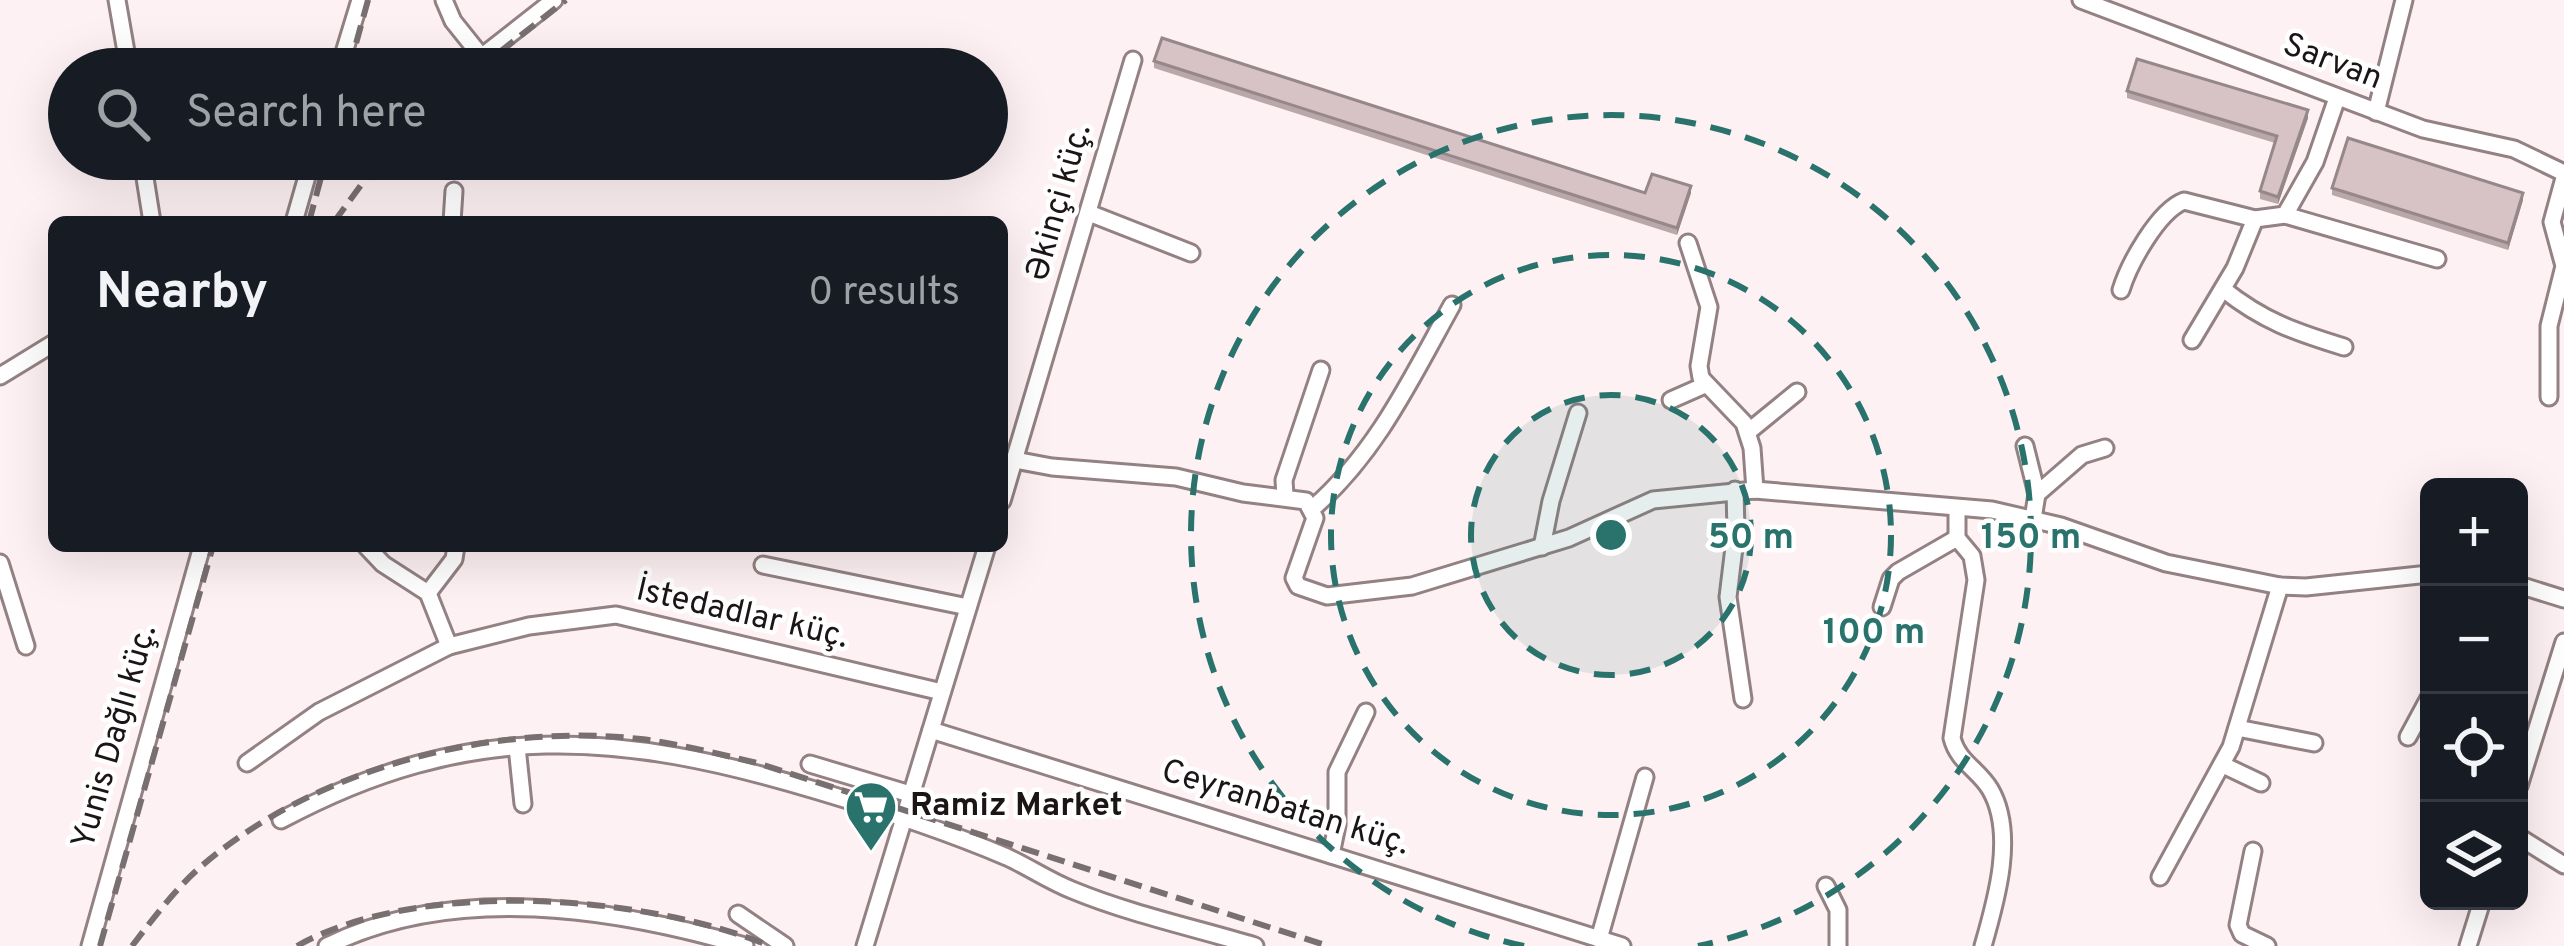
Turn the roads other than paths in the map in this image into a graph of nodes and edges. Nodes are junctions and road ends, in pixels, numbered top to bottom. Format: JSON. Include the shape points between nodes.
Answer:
{"nodes":[{"id":1,"x":117,"y":0,"type":"edge"},
{"id":2,"x":360,"y":0,"type":"edge"},
{"id":3,"x":444,"y":0,"type":"edge"},
{"id":4,"x":554,"y":0,"type":"edge"},
{"id":5,"x":2081,"y":0,"type":"edge"},
{"id":6,"x":2404,"y":0,"type":"edge"},
{"id":7,"x":126,"y":48,"type":"edge"},
{"id":8,"x":345,"y":48,"type":"edge"},
{"id":9,"x":475,"y":48,"type":"edge"},
{"id":10,"x":491,"y":48,"type":"edge"},
{"id":11,"x":1133,"y":60,"type":"dead end"},
{"id":12,"x":2337,"y":98,"type":"junction"},
{"id":13,"x":2376,"y":112,"type":"junction"},
{"id":14,"x":2564,"y":176,"type":"edge"},
{"id":15,"x":145,"y":180,"type":"edge"},
{"id":16,"x":306,"y":180,"type":"edge"},
{"id":17,"x":454,"y":191,"type":"dead end"},
{"id":18,"x":1089,"y":213,"type":"junction"},
{"id":19,"x":2285,"y":215,"type":"junction"},
{"id":20,"x":151,"y":216,"type":"edge"},
{"id":21,"x":296,"y":216,"type":"edge"},
{"id":22,"x":452,"y":216,"type":"edge"},
{"id":23,"x":2255,"y":219,"type":"junction"},
{"id":24,"x":1688,"y":243,"type":"dead end"},
{"id":25,"x":1191,"y":253,"type":"dead end"},
{"id":26,"x":2437,"y":259,"type":"dead end"},
{"id":27,"x":2223,"y":289,"type":"junction"},
{"id":28,"x":2120,"y":290,"type":"dead end"},
{"id":29,"x":1452,"y":305,"type":"dead end"},
{"id":30,"x":2192,"y":340,"type":"dead end"},
{"id":31,"x":48,"y":347,"type":"edge"},
{"id":32,"x":2344,"y":347,"type":"dead end"},
{"id":33,"x":1322,"y":370,"type":"dead end"},
{"id":34,"x":0,"y":376,"type":"edge"},
{"id":35,"x":1705,"y":386,"type":"junction"},
{"id":36,"x":1797,"y":392,"type":"dead end"},
{"id":37,"x":2548,"y":397,"type":"dead end"},
{"id":38,"x":1672,"y":400,"type":"dead end"},
{"id":39,"x":1578,"y":413,"type":"dead end"},
{"id":40,"x":1748,"y":432,"type":"junction"},
{"id":41,"x":2025,"y":446,"type":"dead end"},
{"id":42,"x":2105,"y":448,"type":"dead end"},
{"id":43,"x":1015,"y":460,"type":"junction"},
{"id":44,"x":1008,"y":482,"type":"edge"},
{"id":45,"x":1735,"y":490,"type":"junction"},
{"id":46,"x":1755,"y":490,"type":"junction"},
{"id":47,"x":2037,"y":494,"type":"junction"},
{"id":48,"x":1285,"y":496,"type":"junction"},
{"id":49,"x":1313,"y":508,"type":"junction"},
{"id":50,"x":1957,"y":508,"type":"junction"},
{"id":51,"x":2033,"y":519,"type":"junction"},
{"id":52,"x":1957,"y":538,"type":"junction"},
{"id":53,"x":1542,"y":547,"type":"junction"},
{"id":54,"x":200,"y":552,"type":"edge"},
{"id":55,"x":370,"y":552,"type":"edge"},
{"id":56,"x":455,"y":552,"type":"edge"},
{"id":57,"x":985,"y":552,"type":"edge"},
{"id":58,"x":763,"y":565,"type":"dead end"},
{"id":59,"x":1,"y":574,"type":"edge"},
{"id":60,"x":2420,"y":575,"type":"edge"},
{"id":61,"x":2280,"y":586,"type":"junction"},
{"id":62,"x":2522,"y":586,"type":"edge"},
{"id":63,"x":428,"y":593,"type":"junction"},
{"id":64,"x":2564,"y":599,"type":"edge"},
{"id":65,"x":968,"y":607,"type":"junction"},
{"id":66,"x":1882,"y":607,"type":"dead end"},
{"id":67,"x":2564,"y":643,"type":"edge"},
{"id":68,"x":26,"y":646,"type":"dead end"},
{"id":69,"x":449,"y":646,"type":"junction"},
{"id":70,"x":942,"y":692,"type":"junction"},
{"id":71,"x":1743,"y":699,"type":"dead end"},
{"id":72,"x":1366,"y":712,"type":"dead end"},
{"id":73,"x":2420,"y":715,"type":"edge"},
{"id":74,"x":2237,"y":728,"type":"junction"},
{"id":75,"x":931,"y":730,"type":"junction"},
{"id":76,"x":2408,"y":737,"type":"dead end"},
{"id":77,"x":2314,"y":742,"type":"dead end"},
{"id":78,"x":517,"y":747,"type":"junction"},
{"id":79,"x":2528,"y":757,"type":"edge"},
{"id":80,"x":248,"y":763,"type":"dead end"},
{"id":81,"x":810,"y":764,"type":"dead end"},
{"id":82,"x":2223,"y":765,"type":"junction"},
{"id":83,"x":1645,"y":777,"type":"dead end"},
{"id":84,"x":2261,"y":783,"type":"dead end"},
{"id":85,"x":910,"y":794,"type":"junction"},
{"id":86,"x":523,"y":804,"type":"dead end"},
{"id":87,"x":903,"y":818,"type":"junction"},
{"id":88,"x":281,"y":820,"type":"dead end"},
{"id":89,"x":2528,"y":843,"type":"edge"},
{"id":90,"x":2253,"y":851,"type":"dead end"},
{"id":91,"x":1331,"y":855,"type":"junction"},
{"id":92,"x":2564,"y":865,"type":"edge"},
{"id":93,"x":2160,"y":877,"type":"dead end"},
{"id":94,"x":1826,"y":886,"type":"dead end"},
{"id":95,"x":2479,"y":910,"type":"edge"},
{"id":96,"x":738,"y":914,"type":"dead end"},
{"id":97,"x":363,"y":938,"type":"edge"},
{"id":98,"x":1598,"y":939,"type":"junction"},
{"id":99,"x":90,"y":946,"type":"edge"},
{"id":100,"x":327,"y":946,"type":"edge"},
{"id":101,"x":745,"y":946,"type":"edge"},
{"id":102,"x":785,"y":946,"type":"edge"},
{"id":103,"x":865,"y":946,"type":"edge"},
{"id":104,"x":1255,"y":946,"type":"edge"},
{"id":105,"x":1622,"y":946,"type":"edge"},
{"id":106,"x":1838,"y":946,"type":"edge"},
{"id":107,"x":1983,"y":946,"type":"edge"},
{"id":108,"x":2267,"y":946,"type":"edge"},
{"id":109,"x":2468,"y":946,"type":"edge"}],
"edges":[{"from":1,"to":7,"type":"street"},
{"from":2,"to":8,"type":"street"},
{"from":3,"to":9,"type":"street"},
{"from":4,"to":10,"type":"street"},
{"from":5,"to":12,"type":"street","name":"Sarvan"},
{"from":6,"to":13,"type":"street"},
{"from":11,"to":18,"type":"street","name":"Əkinçi küç."},
{"from":12,"to":13,"type":"street","name":"Sarvan"},
{"from":12,"to":19,"type":"street"},
{"from":13,"to":14,"type":"street","name":"Sarvan","via":[[2513,149]]},
{"from":14,"to":37,"type":"street","via":[[2552,222],[2564,266],[2548,326]]},
{"from":15,"to":20,"type":"street"},
{"from":16,"to":21,"type":"street"},
{"from":17,"to":22,"type":"street"},
{"from":18,"to":25,"type":"street"},
{"from":18,"to":43,"type":"street","name":"Əkinçi küç."},
{"from":19,"to":23,"type":"street"},
{"from":19,"to":26,"type":"street"},
{"from":23,"to":27,"type":"street"},
{"from":23,"to":28,"type":"street","via":[[2175,204]]},
{"from":24,"to":35,"type":"street","via":[[1709,307],[1699,366]]},
{"from":27,"to":30,"type":"street"},
{"from":27,"to":32,"type":"street","via":[[2278,326]]},
{"from":29,"to":49,"type":"street","via":[[1368,453]]},
{"from":31,"to":34,"type":"street"},
{"from":33,"to":48,"type":"street"},
{"from":35,"to":38,"type":"street"},
{"from":35,"to":40,"type":"street"},
{"from":36,"to":40,"type":"street"},
{"from":39,"to":53,"type":"street"},
{"from":40,"to":46,"type":"street"},
{"from":41,"to":47,"type":"street"},
{"from":42,"to":47,"type":"street","via":[[2082,455]]},
{"from":43,"to":44,"type":"street","name":"Əkinçi küç."},
{"from":43,"to":48,"type":"street"},
{"from":45,"to":46,"type":"street"},
{"from":45,"to":53,"type":"street","via":[[1653,500]]},
{"from":45,"to":71,"type":"street","via":[[1728,597]]},
{"from":46,"to":50,"type":"street"},
{"from":47,"to":51,"type":"street"},
{"from":48,"to":49,"type":"street"},
{"from":49,"to":53,"type":"street","via":[[1294,578],[1327,596],[1412,586]]},
{"from":50,"to":51,"type":"street"},
{"from":50,"to":52,"type":"street"},
{"from":51,"to":61,"type":"street","via":[[2166,562]]},
{"from":52,"to":66,"type":"street","via":[[1898,572]]},
{"from":52,"to":107,"type":"street","via":[[1976,569],[1952,738],[1996,800],[2001,837]]},
{"from":54,"to":99,"type":"street","name":"Yunis Dağlı küç."},
{"from":55,"to":63,"type":"street"},
{"from":56,"to":63,"type":"street"},
{"from":57,"to":65,"type":"street"},
{"from":58,"to":65,"type":"street"},
{"from":59,"to":68,"type":"street"},
{"from":60,"to":61,"type":"street"},
{"from":61,"to":74,"type":"street"},
{"from":62,"to":64,"type":"street"},
{"from":63,"to":69,"type":"street"},
{"from":65,"to":70,"type":"street"},
{"from":67,"to":79,"type":"street"},
{"from":69,"to":70,"type":"street","name":"İstedadlar küç.","via":[[616,615]]},
{"from":69,"to":80,"type":"street","name":"İstedadlar küç.","via":[[336,703]]},
{"from":70,"to":75,"type":"street"},
{"from":72,"to":91,"type":"street","via":[[1336,772]]},
{"from":73,"to":76,"type":"street"},
{"from":74,"to":77,"type":"street"},
{"from":74,"to":82,"type":"street"},
{"from":75,"to":85,"type":"street"},
{"from":75,"to":91,"type":"street","name":"Ceyranbatan küç."},
{"from":78,"to":86,"type":"street"},
{"from":78,"to":87,"type":"street","via":[[585,743],[674,752]]},
{"from":78,"to":88,"type":"street","via":[[396,769]]},
{"from":81,"to":85,"type":"street"},
{"from":82,"to":84,"type":"street"},
{"from":82,"to":93,"type":"street"},
{"from":83,"to":98,"type":"street"},
{"from":85,"to":87,"type":"street"},
{"from":87,"to":103,"type":"street"},
{"from":87,"to":104,"type":"street","via":[[1074,891]]},
{"from":89,"to":92,"type":"street"},
{"from":90,"to":108,"type":"street","via":[[2238,925]]},
{"from":91,"to":98,"type":"street","name":"Ceyranbatan küç."},
{"from":94,"to":106,"type":"street","via":[[1838,910]]},
{"from":95,"to":109,"type":"street"},
{"from":96,"to":102,"type":"street"},
{"from":97,"to":100,"type":"street"},
{"from":97,"to":101,"type":"street","via":[[398,919],[530,909],[674,926]]},
{"from":98,"to":105,"type":"street","name":"Ceyranbatan küç."}]}
